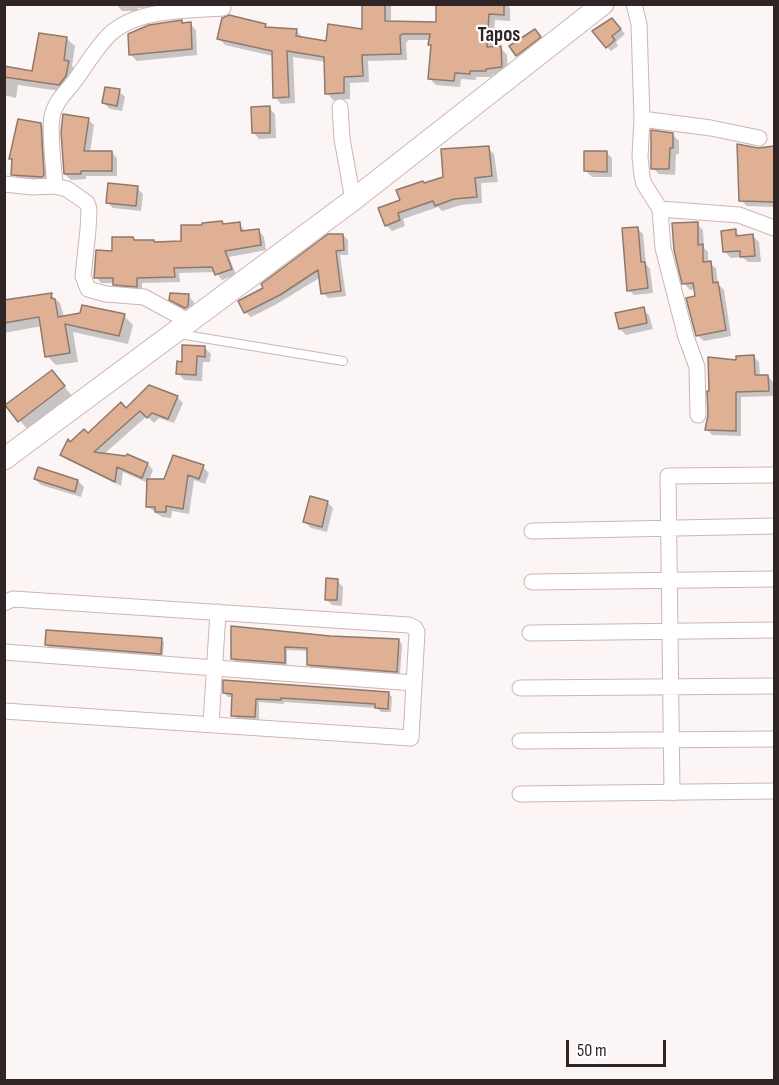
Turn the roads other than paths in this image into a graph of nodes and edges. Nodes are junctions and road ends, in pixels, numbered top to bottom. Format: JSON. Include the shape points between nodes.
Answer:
{"nodes":[{"id":1,"x":603,"y":4,"type":"edge"},
{"id":2,"x":634,"y":4,"type":"edge"},
{"id":3,"x":223,"y":8,"type":"dead end"},
{"id":4,"x":340,"y":106,"type":"dead end"},
{"id":5,"x":642,"y":120,"type":"junction"},
{"id":6,"x":759,"y":138,"type":"dead end"},
{"id":7,"x":4,"y":184,"type":"edge"},
{"id":8,"x":55,"y":186,"type":"junction"},
{"id":9,"x":353,"y":200,"type":"junction"},
{"id":10,"x":660,"y":209,"type":"junction"},
{"id":11,"x":774,"y":228,"type":"edge"},
{"id":12,"x":183,"y":328,"type":"junction"},
{"id":13,"x":343,"y":361,"type":"dead end"},
{"id":14,"x":698,"y":415,"type":"dead end"},
{"id":15,"x":4,"y":459,"type":"edge"},
{"id":16,"x":774,"y":475,"type":"edge"},
{"id":17,"x":774,"y":526,"type":"edge"},
{"id":18,"x":668,"y":528,"type":"junction"},
{"id":19,"x":532,"y":531,"type":"dead end"},
{"id":20,"x":774,"y":579,"type":"edge"},
{"id":21,"x":669,"y":580,"type":"junction"},
{"id":22,"x":532,"y":582,"type":"dead end"},
{"id":23,"x":4,"y":603,"type":"edge"},
{"id":24,"x":218,"y":612,"type":"junction"},
{"id":25,"x":669,"y":630,"type":"junction"},
{"id":26,"x":774,"y":630,"type":"edge"},
{"id":27,"x":530,"y":633,"type":"dead end"},
{"id":28,"x":4,"y":652,"type":"edge"},
{"id":29,"x":215,"y":667,"type":"junction"},
{"id":30,"x":414,"y":683,"type":"junction"},
{"id":31,"x":774,"y":686,"type":"edge"},
{"id":32,"x":670,"y":687,"type":"junction"},
{"id":33,"x":520,"y":688,"type":"dead end"},
{"id":34,"x":4,"y":711,"type":"edge"},
{"id":35,"x":211,"y":724,"type":"junction"},
{"id":36,"x":774,"y":739,"type":"edge"},
{"id":37,"x":671,"y":740,"type":"junction"},
{"id":38,"x":520,"y":741,"type":"dead end"},
{"id":39,"x":774,"y":792,"type":"edge"},
{"id":40,"x":672,"y":793,"type":"junction"},
{"id":41,"x":520,"y":794,"type":"dead end"}],
"edges":[{"from":1,"to":9,"type":"street"},
{"from":2,"to":5,"type":"street","via":[[639,24]]},
{"from":3,"to":8,"type":"street","via":[[142,16],[111,33],[59,98],[51,118]]},
{"from":4,"to":9,"type":"street"},
{"from":5,"to":6,"type":"street"},
{"from":5,"to":10,"type":"street","via":[[642,176]]},
{"from":7,"to":8,"type":"street"},
{"from":8,"to":12,"type":"street","via":[[67,189],[89,206],[83,276],[88,289],[144,297]]},
{"from":9,"to":12,"type":"street"},
{"from":10,"to":11,"type":"street","via":[[739,215]]},
{"from":10,"to":14,"type":"street","via":[[663,248],[697,367]]},
{"from":12,"to":13,"type":"lane"},
{"from":12,"to":15,"type":"street"},
{"from":16,"to":18,"type":"street","via":[[668,476]]},
{"from":17,"to":18,"type":"street"},
{"from":18,"to":19,"type":"street"},
{"from":18,"to":21,"type":"street"},
{"from":20,"to":21,"type":"street"},
{"from":21,"to":22,"type":"street"},
{"from":21,"to":25,"type":"street"},
{"from":23,"to":24,"type":"street","via":[[13,599]]},
{"from":24,"to":29,"type":"street"},
{"from":24,"to":30,"type":"street","via":[[415,628]]},
{"from":25,"to":26,"type":"street"},
{"from":25,"to":27,"type":"street"},
{"from":25,"to":32,"type":"street"},
{"from":28,"to":29,"type":"street"},
{"from":29,"to":30,"type":"street"},
{"from":29,"to":35,"type":"street"},
{"from":30,"to":35,"type":"street","via":[[411,738]]},
{"from":31,"to":32,"type":"street"},
{"from":32,"to":33,"type":"street"},
{"from":32,"to":37,"type":"street"},
{"from":34,"to":35,"type":"street"},
{"from":36,"to":37,"type":"street"},
{"from":37,"to":38,"type":"street"},
{"from":37,"to":40,"type":"street"},
{"from":39,"to":40,"type":"street"},
{"from":40,"to":41,"type":"street"}]}
